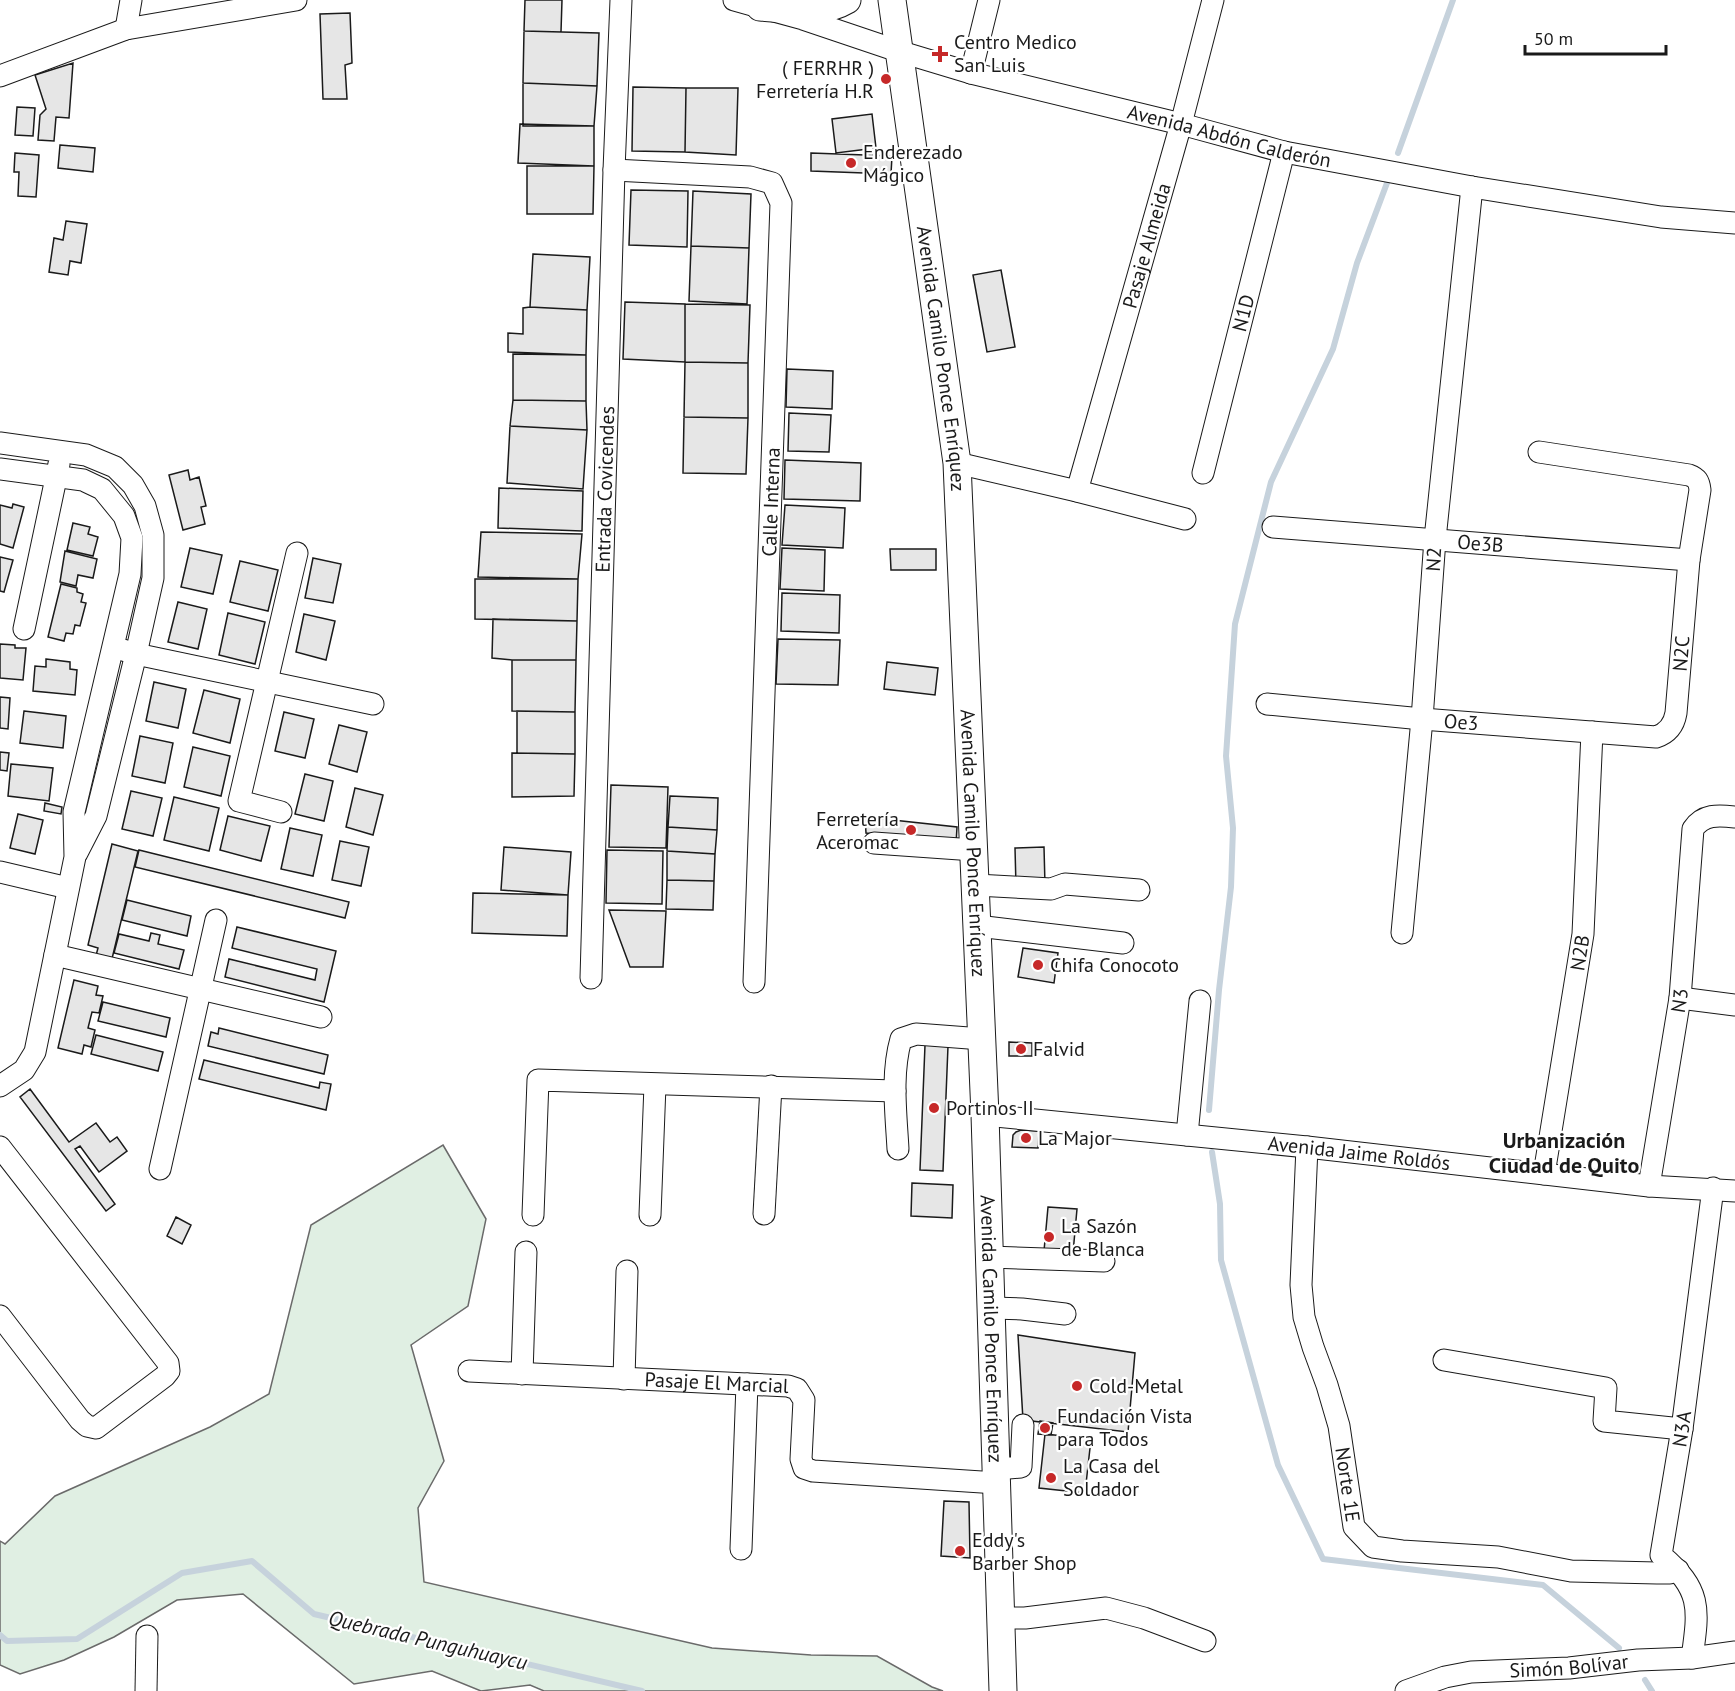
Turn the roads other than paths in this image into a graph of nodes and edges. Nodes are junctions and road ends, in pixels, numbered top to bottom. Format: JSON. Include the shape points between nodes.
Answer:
{"nodes":[{"id":1,"x":131,"y":0,"type":"edge"},
{"id":2,"x":296,"y":0,"type":"edge"},
{"id":3,"x":621,"y":0,"type":"edge"},
{"id":4,"x":734,"y":0,"type":"edge"},
{"id":5,"x":847,"y":0,"type":"edge"},
{"id":6,"x":891,"y":0,"type":"edge"},
{"id":7,"x":989,"y":0,"type":"edge"},
{"id":8,"x":1213,"y":0,"type":"edge"},
{"id":9,"x":761,"y":3,"type":"edge"},
{"id":10,"x":126,"y":29,"type":"junction"},
{"id":11,"x":898,"y":51,"type":"junction"},
{"id":12,"x":971,"y":74,"type":"junction"},
{"id":13,"x":0,"y":76,"type":"edge"},
{"id":14,"x":1181,"y":124,"type":"junction"},
{"id":15,"x":1284,"y":152,"type":"junction"},
{"id":16,"x":614,"y":170,"type":"junction"},
{"id":17,"x":1472,"y":187,"type":"junction"},
{"id":18,"x":1735,"y":223,"type":"edge"},
{"id":19,"x":0,"y":443,"type":"edge"},
{"id":20,"x":60,"y":452,"type":"junction"},
{"id":21,"x":1539,"y":452,"type":"dead end"},
{"id":22,"x":957,"y":463,"type":"junction"},
{"id":23,"x":0,"y":469,"type":"edge"},
{"id":24,"x":1203,"y":473,"type":"dead end"},
{"id":25,"x":57,"y":477,"type":"junction"},
{"id":26,"x":1077,"y":490,"type":"junction"},
{"id":27,"x":1185,"y":519,"type":"dead end"},
{"id":28,"x":1273,"y":528,"type":"dead end"},
{"id":29,"x":1435,"y":539,"type":"junction"},
{"id":30,"x":297,"y":553,"type":"dead end"},
{"id":31,"x":1689,"y":560,"type":"junction"},
{"id":32,"x":24,"y":629,"type":"dead end"},
{"id":33,"x":114,"y":647,"type":"junction"},
{"id":34,"x":136,"y":654,"type":"junction"},
{"id":35,"x":267,"y":681,"type":"junction"},
{"id":36,"x":373,"y":704,"type":"dead end"},
{"id":37,"x":1267,"y":704,"type":"dead end"},
{"id":38,"x":100,"y":707,"type":"junction"},
{"id":39,"x":121,"y":714,"type":"junction"},
{"id":40,"x":1422,"y":719,"type":"junction"},
{"id":41,"x":1592,"y":732,"type":"junction"},
{"id":42,"x":1656,"y":737,"type":"joint"},
{"id":43,"x":281,"y":812,"type":"dead end"},
{"id":44,"x":1735,"y":817,"type":"edge"},
{"id":45,"x":874,"y":843,"type":"dead end"},
{"id":46,"x":974,"y":850,"type":"junction"},
{"id":47,"x":75,"y":857,"type":"junction"},
{"id":48,"x":0,"y":872,"type":"edge"},
{"id":49,"x":976,"y":885,"type":"junction"},
{"id":50,"x":69,"y":888,"type":"junction"},
{"id":51,"x":1139,"y":890,"type":"dead end"},
{"id":52,"x":216,"y":920,"type":"dead end"},
{"id":53,"x":977,"y":926,"type":"junction"},
{"id":54,"x":1402,"y":933,"type":"dead end"},
{"id":55,"x":1123,"y":943,"type":"dead end"},
{"id":56,"x":55,"y":955,"type":"junction"},
{"id":57,"x":591,"y":978,"type":"dead end"},
{"id":58,"x":754,"y":982,"type":"dead end"},
{"id":59,"x":200,"y":989,"type":"junction"},
{"id":60,"x":1680,"y":998,"type":"junction"},
{"id":61,"x":1200,"y":1001,"type":"dead end"},
{"id":62,"x":1735,"y":1005,"type":"edge"},
{"id":63,"x":321,"y":1017,"type":"dead end"},
{"id":64,"x":982,"y":1039,"type":"junction"},
{"id":65,"x":655,"y":1084,"type":"junction"},
{"id":66,"x":0,"y":1086,"type":"edge"},
{"id":67,"x":771,"y":1086,"type":"junction"},
{"id":68,"x":895,"y":1091,"type":"junction"},
{"id":69,"x":985,"y":1115,"type":"junction"},
{"id":70,"x":1187,"y":1135,"type":"junction"},
{"id":71,"x":0,"y":1147,"type":"edge"},
{"id":72,"x":1307,"y":1147,"type":"junction"},
{"id":73,"x":898,"y":1149,"type":"dead end"},
{"id":74,"x":160,"y":1169,"type":"dead end"},
{"id":75,"x":1544,"y":1174,"type":"junction"},
{"id":76,"x":1649,"y":1186,"type":"junction"},
{"id":77,"x":1713,"y":1188,"type":"junction"},
{"id":78,"x":1735,"y":1191,"type":"edge"},
{"id":79,"x":533,"y":1215,"type":"dead end"},
{"id":80,"x":650,"y":1215,"type":"dead end"},
{"id":81,"x":764,"y":1215,"type":"dead end"},
{"id":82,"x":526,"y":1252,"type":"dead end"},
{"id":83,"x":990,"y":1257,"type":"junction"},
{"id":84,"x":1104,"y":1261,"type":"dead end"},
{"id":85,"x":627,"y":1271,"type":"dead end"},
{"id":86,"x":992,"y":1308,"type":"junction"},
{"id":87,"x":1065,"y":1314,"type":"dead end"},
{"id":88,"x":0,"y":1316,"type":"edge"},
{"id":89,"x":1444,"y":1360,"type":"dead end"},
{"id":90,"x":469,"y":1371,"type":"dead end"},
{"id":91,"x":522,"y":1374,"type":"junction"},
{"id":92,"x":624,"y":1379,"type":"junction"},
{"id":93,"x":747,"y":1384,"type":"junction"},
{"id":94,"x":1023,"y":1425,"type":"dead end"},
{"id":95,"x":1682,"y":1429,"type":"junction"},
{"id":96,"x":997,"y":1476,"type":"junction"},
{"id":97,"x":741,"y":1549,"type":"dead end"},
{"id":98,"x":1678,"y":1569,"type":"junction"},
{"id":99,"x":1001,"y":1618,"type":"junction"},
{"id":100,"x":147,"y":1636,"type":"dead end"},
{"id":101,"x":1205,"y":1641,"type":"dead end"},
{"id":102,"x":1735,"y":1652,"type":"edge"},
{"id":103,"x":1692,"y":1658,"type":"junction"},
{"id":104,"x":146,"y":1691,"type":"edge"},
{"id":105,"x":1003,"y":1691,"type":"edge"},
{"id":106,"x":1406,"y":1691,"type":"edge"}],
"edges":[{"from":1,"to":10,"type":"street"},
{"from":2,"to":10,"type":"street"},
{"from":3,"to":16,"type":"street","name":"Entrada Covicendes"},
{"from":4,"to":9,"type":"street","name":"Avenida Abdón Calderón"},
{"from":5,"to":9,"type":"main road","via":[[816,11]]},
{"from":6,"to":11,"type":"main road","name":"Avenida Camilo Ponce Enríquez"},
{"from":7,"to":12,"type":"street"},
{"from":8,"to":14,"type":"street","name":"Pasaje Almeida"},
{"from":9,"to":11,"type":"street","name":"Avenida Abdón Calderón"},
{"from":10,"to":13,"type":"street"},
{"from":11,"to":12,"type":"street","name":"Avenida Abdón Calderón"},
{"from":11,"to":22,"type":"main road","name":"Avenida Camilo Ponce Enríquez"},
{"from":12,"to":14,"type":"street","name":"Avenida Abdón Calderón"},
{"from":14,"to":15,"type":"street","name":"Avenida Abdón Calderón"},
{"from":14,"to":26,"type":"street","name":"Pasaje Almeida"},
{"from":15,"to":17,"type":"street","name":"Avenida Abdón Calderón"},
{"from":15,"to":24,"type":"street","name":"N1D"},
{"from":16,"to":57,"type":"street","name":"Entrada Covicendes"},
{"from":16,"to":58,"type":"street","name":"Calle Interna","via":[[750,177],[772,183],[781,203]]},
{"from":17,"to":18,"type":"street","name":"Avenida Abdón Calderón","via":[[1661,217]]},
{"from":17,"to":29,"type":"street","name":"N2"},
{"from":19,"to":20,"type":"street"},
{"from":20,"to":25,"type":"street"},
{"from":20,"to":34,"type":"street","via":[[116,467],[145,506],[153,535],[153,578]]},
{"from":21,"to":31,"type":"street","name":"N2C","via":[[1696,477],[1700,490]]},
{"from":22,"to":26,"type":"street"},
{"from":22,"to":46,"type":"main road","name":"Avenida Camilo Ponce Enríquez"},
{"from":23,"to":25,"type":"street"},
{"from":25,"to":32,"type":"street"},
{"from":25,"to":33,"type":"street","via":[[83,480],[102,489],[124,516],[132,538],[130,574]]},
{"from":26,"to":27,"type":"street"},
{"from":28,"to":29,"type":"street","name":"Oe3B"},
{"from":29,"to":31,"type":"street","name":"Oe3B"},
{"from":29,"to":40,"type":"street","name":"N2"},
{"from":30,"to":35,"type":"street"},
{"from":31,"to":42,"type":"street","name":"N2C","via":[[1676,712],[1671,727]]},
{"from":33,"to":34,"type":"street"},
{"from":33,"to":38,"type":"street"},
{"from":34,"to":35,"type":"street"},
{"from":34,"to":39,"type":"street"},
{"from":35,"to":36,"type":"street"},
{"from":35,"to":43,"type":"street","via":[[239,801]]},
{"from":37,"to":40,"type":"street","name":"Oe3"},
{"from":38,"to":39,"type":"street"},
{"from":38,"to":47,"type":"street","via":[[74,812]]},
{"from":39,"to":47,"type":"street","via":[[96,816]]},
{"from":40,"to":41,"type":"street","name":"Oe3"},
{"from":40,"to":54,"type":"street","name":"N2"},
{"from":41,"to":42,"type":"street","name":"Oe3"},
{"from":41,"to":75,"type":"street","name":"N2B","via":[[1583,934]]},
{"from":44,"to":60,"type":"street","name":"N3","via":[[1704,818],[1693,829]]},
{"from":45,"to":46,"type":"street"},
{"from":46,"to":49,"type":"main road","name":"Avenida Camilo Ponce Enríquez"},
{"from":47,"to":50,"type":"street"},
{"from":48,"to":50,"type":"street"},
{"from":49,"to":51,"type":"street","via":[[1051,889],[1065,884]]},
{"from":49,"to":53,"type":"main road","name":"Avenida Camilo Ponce Enríquez"},
{"from":50,"to":56,"type":"street"},
{"from":52,"to":59,"type":"street"},
{"from":53,"to":55,"type":"street"},
{"from":53,"to":64,"type":"main road","name":"Avenida Camilo Ponce Enríquez"},
{"from":56,"to":59,"type":"street"},
{"from":56,"to":66,"type":"street","via":[[35,1052],[24,1070]]},
{"from":59,"to":63,"type":"street"},
{"from":59,"to":74,"type":"street"},
{"from":60,"to":62,"type":"street"},
{"from":60,"to":76,"type":"street","name":"N3"},
{"from":61,"to":70,"type":"street"},
{"from":64,"to":68,"type":"street","via":[[916,1034],[901,1040]]},
{"from":64,"to":69,"type":"main road","name":"Avenida Camilo Ponce Enríquez"},
{"from":65,"to":67,"type":"street"},
{"from":65,"to":79,"type":"street","via":[[538,1080]]},
{"from":65,"to":80,"type":"street"},
{"from":67,"to":68,"type":"street"},
{"from":67,"to":81,"type":"street"},
{"from":68,"to":73,"type":"street"},
{"from":69,"to":70,"type":"street","name":"Avenida Jaime Roldós"},
{"from":69,"to":83,"type":"main road","name":"Avenida Camilo Ponce Enríquez"},
{"from":70,"to":72,"type":"street","name":"Avenida Jaime Roldós"},
{"from":71,"to":88,"type":"street","via":[[168,1363],[169,1371],[96,1428],[87,1426]]},
{"from":72,"to":75,"type":"street","name":"Avenida Jaime Roldós"},
{"from":72,"to":98,"type":"street","name":"Norte 1E","via":[[1301,1274],[1304,1317],[1338,1426],[1354,1527],[1373,1547],[1401,1551],[1498,1557],[1571,1571],[1670,1573]]},
{"from":75,"to":76,"type":"street","name":"Avenida Jaime Roldós"},
{"from":76,"to":77,"type":"street","name":"Avenida Jaime Roldós"},
{"from":77,"to":78,"type":"street","name":"Avenida Jaime Roldós"},
{"from":77,"to":95,"type":"street","name":"N3A"},
{"from":82,"to":91,"type":"street"},
{"from":83,"to":84,"type":"street"},
{"from":83,"to":86,"type":"main road","name":"Avenida Camilo Ponce Enríquez"},
{"from":85,"to":92,"type":"street"},
{"from":86,"to":87,"type":"street"},
{"from":86,"to":96,"type":"main road","name":"Avenida Camilo Ponce Enríquez"},
{"from":89,"to":95,"type":"street","via":[[1606,1388],[1604,1421]]},
{"from":90,"to":91,"type":"street","name":"Pasaje El Marcial"},
{"from":91,"to":92,"type":"street","name":"Pasaje El Marcial"},
{"from":92,"to":93,"type":"street","name":"Pasaje El Marcial"},
{"from":93,"to":96,"type":"street","name":"Pasaje El Marcial","via":[[797,1389],[804,1400],[804,1468]]},
{"from":93,"to":97,"type":"street"},
{"from":94,"to":96,"type":"street","via":[[1021,1467]]},
{"from":95,"to":98,"type":"street","name":"N3A","via":[[1661,1555]]},
{"from":96,"to":99,"type":"main road","name":"Avenida Camilo Ponce Enríquez"},
{"from":98,"to":103,"type":"street","name":"N3A","via":[[1689,1584],[1698,1620]]},
{"from":99,"to":101,"type":"street","via":[[1106,1608]]},
{"from":99,"to":105,"type":"main road","name":"Avenida Camilo Ponce Enríquez"},
{"from":100,"to":104,"type":"street"},
{"from":102,"to":103,"type":"street","name":"Simón Bolívar"},
{"from":103,"to":106,"type":"street","name":"Simón Bolívar","via":[[1472,1672]]}]}
